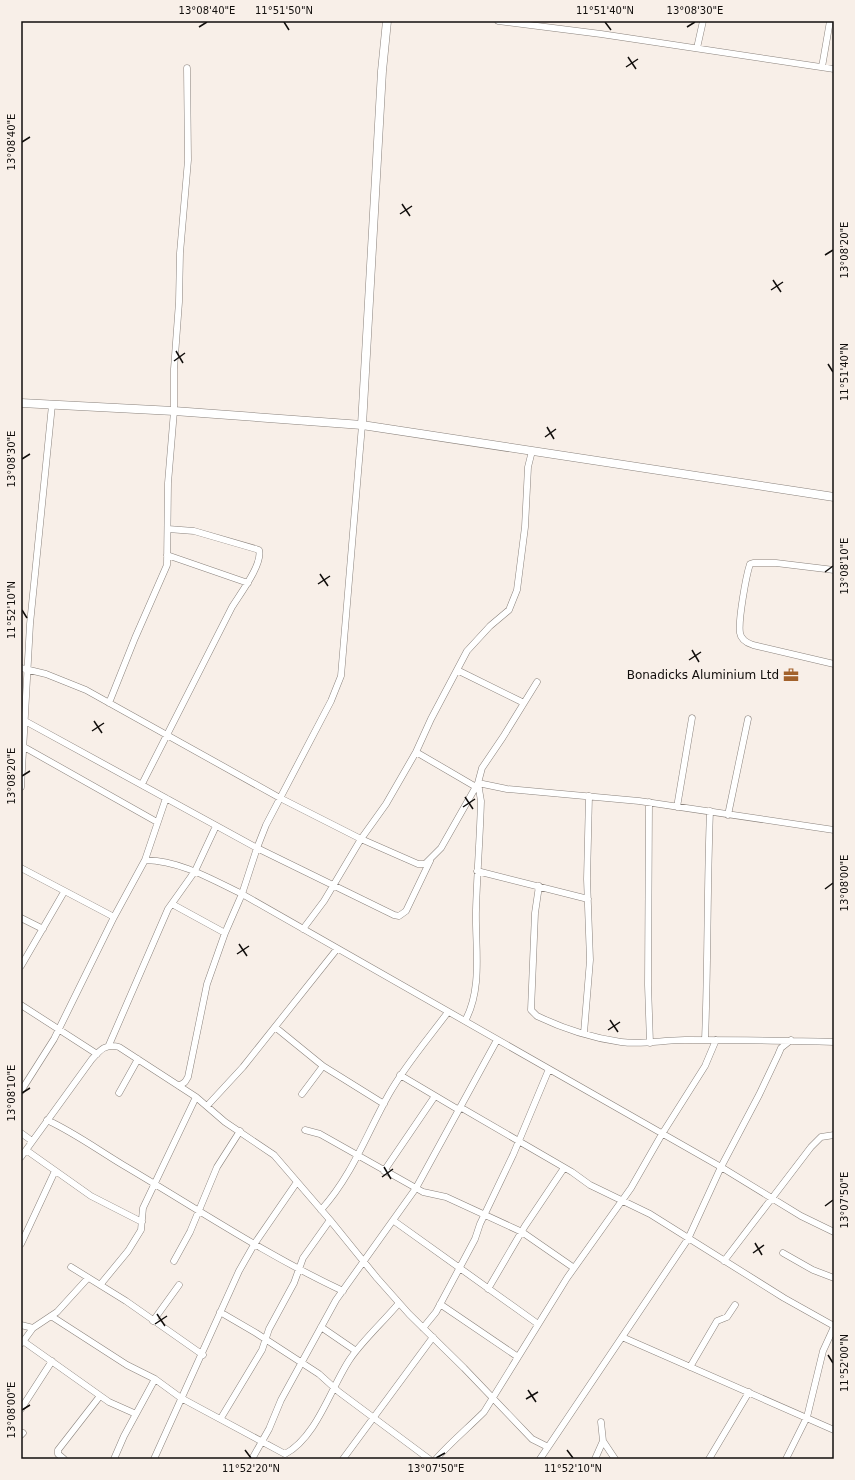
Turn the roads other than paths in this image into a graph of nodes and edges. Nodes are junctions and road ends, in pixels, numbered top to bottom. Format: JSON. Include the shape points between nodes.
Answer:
{"nodes":[{"id":1,"x":387,"y":21,"type":"edge"},
{"id":2,"x":498,"y":21,"type":"edge"},
{"id":3,"x":703,"y":21,"type":"edge"},
{"id":4,"x":830,"y":21,"type":"edge"},
{"id":5,"x":521,"y":22,"type":"edge"},
{"id":6,"x":697,"y":48,"type":"junction"},
{"id":7,"x":822,"y":67,"type":"junction"},
{"id":8,"x":187,"y":68,"type":"dead end"},
{"id":9,"x":834,"y":69,"type":"edge"},
{"id":10,"x":21,"y":403,"type":"edge"},
{"id":11,"x":52,"y":405,"type":"junction"},
{"id":12,"x":174,"y":411,"type":"junction"},
{"id":13,"x":362,"y":425,"type":"junction"},
{"id":14,"x":532,"y":450,"type":"junction"},
{"id":15,"x":834,"y":497,"type":"edge"},
{"id":16,"x":168,"y":529,"type":"junction"},
{"id":17,"x":167,"y":555,"type":"junction"},
{"id":18,"x":834,"y":570,"type":"edge"},
{"id":19,"x":248,"y":583,"type":"junction"},
{"id":20,"x":834,"y":664,"type":"edge"},
{"id":21,"x":21,"y":668,"type":"edge"},
{"id":22,"x":28,"y":669,"type":"junction"},
{"id":23,"x":457,"y":670,"type":"junction"},
{"id":24,"x":537,"y":682,"type":"dead end"},
{"id":25,"x":110,"y":703,"type":"junction"},
{"id":26,"x":524,"y":703,"type":"junction"},
{"id":27,"x":692,"y":718,"type":"dead end"},
{"id":28,"x":748,"y":719,"type":"dead end"},
{"id":29,"x":25,"y":721,"type":"junction"},
{"id":30,"x":23,"y":734,"type":"edge"},
{"id":31,"x":167,"y":735,"type":"junction"},
{"id":32,"x":24,"y":747,"type":"junction"},
{"id":33,"x":416,"y":752,"type":"junction"},
{"id":34,"x":142,"y":784,"type":"junction"},
{"id":35,"x":477,"y":785,"type":"junction"},
{"id":36,"x":21,"y":787,"type":"edge"},
{"id":37,"x":589,"y":796,"type":"junction"},
{"id":38,"x":166,"y":798,"type":"junction"},
{"id":39,"x":280,"y":798,"type":"junction"},
{"id":40,"x":649,"y":802,"type":"junction"},
{"id":41,"x":676,"y":807,"type":"junction"},
{"id":42,"x":710,"y":812,"type":"junction"},
{"id":43,"x":728,"y":815,"type":"junction"},
{"id":44,"x":157,"y":822,"type":"junction"},
{"id":45,"x":216,"y":826,"type":"junction"},
{"id":46,"x":834,"y":830,"type":"edge"},
{"id":47,"x":361,"y":839,"type":"junction"},
{"id":48,"x":257,"y":848,"type":"junction"},
{"id":49,"x":145,"y":860,"type":"junction"},
{"id":50,"x":431,"y":860,"type":"junction"},
{"id":51,"x":21,"y":868,"type":"edge"},
{"id":52,"x":195,"y":871,"type":"junction"},
{"id":53,"x":477,"y":871,"type":"junction"},
{"id":54,"x":334,"y":886,"type":"junction"},
{"id":55,"x":539,"y":886,"type":"junction"},
{"id":56,"x":64,"y":892,"type":"junction"},
{"id":57,"x":242,"y":894,"type":"junction"},
{"id":58,"x":588,"y":898,"type":"junction"},
{"id":59,"x":172,"y":904,"type":"junction"},
{"id":60,"x":114,"y":917,"type":"junction"},
{"id":61,"x":21,"y":918,"type":"edge"},
{"id":62,"x":44,"y":929,"type":"junction"},
{"id":63,"x":303,"y":929,"type":"junction"},
{"id":64,"x":225,"y":933,"type":"junction"},
{"id":65,"x":337,"y":948,"type":"junction"},
{"id":66,"x":21,"y":966,"type":"edge"},
{"id":67,"x":21,"y":1004,"type":"edge"},
{"id":68,"x":448,"y":1012,"type":"junction"},
{"id":69,"x":465,"y":1021,"type":"junction"},
{"id":70,"x":275,"y":1027,"type":"junction"},
{"id":71,"x":59,"y":1030,"type":"junction"},
{"id":72,"x":584,"y":1033,"type":"junction"},
{"id":73,"x":498,"y":1040,"type":"junction"},
{"id":74,"x":705,"y":1040,"type":"junction"},
{"id":75,"x":716,"y":1040,"type":"junction"},
{"id":76,"x":792,"y":1040,"type":"junction"},
{"id":77,"x":834,"y":1042,"type":"edge"},
{"id":78,"x":650,"y":1043,"type":"junction"},
{"id":79,"x":109,"y":1045,"type":"junction"},
{"id":80,"x":97,"y":1054,"type":"junction"},
{"id":81,"x":138,"y":1059,"type":"junction"},
{"id":82,"x":323,"y":1066,"type":"junction"},
{"id":83,"x":549,"y":1069,"type":"junction"},
{"id":84,"x":400,"y":1075,"type":"junction"},
{"id":85,"x":180,"y":1086,"type":"junction"},
{"id":86,"x":21,"y":1091,"type":"edge"},
{"id":87,"x":119,"y":1093,"type":"dead end"},
{"id":88,"x":302,"y":1094,"type":"dead end"},
{"id":89,"x":435,"y":1096,"type":"junction"},
{"id":90,"x":196,"y":1097,"type":"junction"},
{"id":91,"x":384,"y":1104,"type":"junction"},
{"id":92,"x":207,"y":1106,"type":"junction"},
{"id":93,"x":460,"y":1108,"type":"junction"},
{"id":94,"x":47,"y":1120,"type":"junction"},
{"id":95,"x":305,"y":1130,"type":"dead end"},
{"id":96,"x":240,"y":1131,"type":"junction"},
{"id":97,"x":21,"y":1133,"type":"edge"},
{"id":98,"x":662,"y":1134,"type":"junction"},
{"id":99,"x":834,"y":1135,"type":"edge"},
{"id":100,"x":32,"y":1141,"type":"junction"},
{"id":101,"x":519,"y":1142,"type":"junction"},
{"id":102,"x":26,"y":1150,"type":"junction"},
{"id":103,"x":358,"y":1155,"type":"junction"},
{"id":104,"x":21,"y":1157,"type":"edge"},
{"id":105,"x":721,"y":1167,"type":"junction"},
{"id":106,"x":564,"y":1168,"type":"junction"},
{"id":107,"x":55,"y":1171,"type":"junction"},
{"id":108,"x":384,"y":1171,"type":"junction"},
{"id":109,"x":297,"y":1182,"type":"junction"},
{"id":110,"x":154,"y":1184,"type":"junction"},
{"id":111,"x":416,"y":1188,"type":"junction"},
{"id":112,"x":773,"y":1199,"type":"junction"},
{"id":113,"x":622,"y":1201,"type":"junction"},
{"id":114,"x":321,"y":1210,"type":"junction"},
{"id":115,"x":199,"y":1212,"type":"junction"},
{"id":116,"x":485,"y":1215,"type":"junction"},
{"id":117,"x":330,"y":1220,"type":"junction"},
{"id":118,"x":394,"y":1221,"type":"junction"},
{"id":119,"x":142,"y":1222,"type":"junction"},
{"id":120,"x":522,"y":1232,"type":"junction"},
{"id":121,"x":834,"y":1232,"type":"edge"},
{"id":122,"x":688,"y":1239,"type":"junction"},
{"id":123,"x":21,"y":1244,"type":"edge"},
{"id":124,"x":255,"y":1244,"type":"junction"},
{"id":125,"x":783,"y":1253,"type":"dead end"},
{"id":126,"x":174,"y":1261,"type":"dead end"},
{"id":127,"x":724,"y":1261,"type":"junction"},
{"id":128,"x":364,"y":1263,"type":"junction"},
{"id":129,"x":71,"y":1267,"type":"dead end"},
{"id":130,"x":459,"y":1268,"type":"junction"},
{"id":131,"x":574,"y":1268,"type":"junction"},
{"id":132,"x":300,"y":1271,"type":"junction"},
{"id":133,"x":88,"y":1278,"type":"junction"},
{"id":134,"x":834,"y":1278,"type":"edge"},
{"id":135,"x":100,"y":1285,"type":"junction"},
{"id":136,"x":179,"y":1285,"type":"dead end"},
{"id":137,"x":488,"y":1289,"type":"junction"},
{"id":138,"x":343,"y":1291,"type":"junction"},
{"id":139,"x":399,"y":1303,"type":"junction"},
{"id":140,"x":440,"y":1304,"type":"junction"},
{"id":141,"x":735,"y":1305,"type":"dead end"},
{"id":142,"x":220,"y":1312,"type":"junction"},
{"id":143,"x":51,"y":1316,"type":"junction"},
{"id":144,"x":154,"y":1321,"type":"junction"},
{"id":145,"x":538,"y":1324,"type":"junction"},
{"id":146,"x":21,"y":1325,"type":"edge"},
{"id":147,"x":834,"y":1326,"type":"edge"},
{"id":148,"x":321,"y":1327,"type":"junction"},
{"id":149,"x":33,"y":1328,"type":"junction"},
{"id":150,"x":423,"y":1328,"type":"junction"},
{"id":151,"x":433,"y":1337,"type":"junction"},
{"id":152,"x":622,"y":1337,"type":"junction"},
{"id":153,"x":267,"y":1340,"type":"junction"},
{"id":154,"x":22,"y":1342,"type":"edge"},
{"id":155,"x":356,"y":1351,"type":"junction"},
{"id":156,"x":203,"y":1354,"type":"junction"},
{"id":157,"x":518,"y":1357,"type":"junction"},
{"id":158,"x":52,"y":1361,"type":"junction"},
{"id":159,"x":302,"y":1363,"type":"junction"},
{"id":160,"x":690,"y":1367,"type":"junction"},
{"id":161,"x":155,"y":1379,"type":"junction"},
{"id":162,"x":335,"y":1388,"type":"junction"},
{"id":163,"x":749,"y":1392,"type":"junction"},
{"id":164,"x":100,"y":1396,"type":"junction"},
{"id":165,"x":181,"y":1398,"type":"junction"},
{"id":166,"x":493,"y":1398,"type":"junction"},
{"id":167,"x":21,"y":1409,"type":"edge"},
{"id":168,"x":136,"y":1414,"type":"junction"},
{"id":169,"x":807,"y":1417,"type":"junction"},
{"id":170,"x":221,"y":1418,"type":"junction"},
{"id":171,"x":372,"y":1418,"type":"junction"},
{"id":172,"x":601,"y":1422,"type":"dead end"},
{"id":173,"x":834,"y":1430,"type":"edge"},
{"id":174,"x":603,"y":1441,"type":"junction"},
{"id":175,"x":260,"y":1442,"type":"junction"},
{"id":176,"x":548,"y":1448,"type":"junction"},
{"id":177,"x":64,"y":1459,"type":"edge"},
{"id":178,"x":114,"y":1459,"type":"edge"},
{"id":179,"x":154,"y":1459,"type":"edge"},
{"id":180,"x":252,"y":1459,"type":"edge"},
{"id":181,"x":343,"y":1459,"type":"edge"},
{"id":182,"x":429,"y":1459,"type":"edge"},
{"id":183,"x":436,"y":1459,"type":"edge"},
{"id":184,"x":540,"y":1459,"type":"edge"},
{"id":185,"x":594,"y":1459,"type":"edge"},
{"id":186,"x":615,"y":1459,"type":"edge"},
{"id":187,"x":709,"y":1459,"type":"edge"},
{"id":188,"x":786,"y":1459,"type":"edge"}],
"edges":[{"from":1,"to":13,"type":"street"},
{"from":2,"to":5,"type":"street"},
{"from":3,"to":6,"type":"street"},
{"from":4,"to":7,"type":"street"},
{"from":5,"to":6,"type":"street"},
{"from":6,"to":7,"type":"street"},
{"from":7,"to":9,"type":"street"},
{"from":8,"to":12,"type":"street","via":[[188,160],[180,253]]},
{"from":10,"to":11,"type":"street"},
{"from":11,"to":12,"type":"street"},
{"from":11,"to":22,"type":"street"},
{"from":12,"to":13,"type":"street"},
{"from":12,"to":16,"type":"street","via":[[168,483]]},
{"from":13,"to":14,"type":"street"},
{"from":13,"to":39,"type":"street","via":[[341,676],[331,701]]},
{"from":14,"to":15,"type":"street"},
{"from":14,"to":23,"type":"street","via":[[528,467],[518,590],[509,610],[467,651]]},
{"from":16,"to":17,"type":"street"},
{"from":16,"to":19,"type":"street","via":[[194,532],[259,550],[260,555]]},
{"from":17,"to":19,"type":"street"},
{"from":17,"to":25,"type":"street","via":[[167,565]]},
{"from":18,"to":20,"type":"street","via":[[776,563],[750,564],[739,634],[745,642],[753,645]]},
{"from":19,"to":31,"type":"street","via":[[232,607]]},
{"from":21,"to":22,"type":"street"},
{"from":22,"to":25,"type":"street","via":[[86,690]]},
{"from":22,"to":29,"type":"street"},
{"from":23,"to":26,"type":"street"},
{"from":23,"to":33,"type":"street"},
{"from":24,"to":26,"type":"street"},
{"from":25,"to":31,"type":"street"},
{"from":26,"to":35,"type":"street","via":[[482,768]]},
{"from":27,"to":41,"type":"street"},
{"from":28,"to":43,"type":"street"},
{"from":29,"to":30,"type":"street"},
{"from":29,"to":34,"type":"street"},
{"from":30,"to":32,"type":"street"},
{"from":31,"to":34,"type":"street"},
{"from":31,"to":39,"type":"street"},
{"from":32,"to":36,"type":"street"},
{"from":32,"to":44,"type":"street"},
{"from":33,"to":35,"type":"street"},
{"from":33,"to":47,"type":"street","via":[[386,804]]},
{"from":34,"to":38,"type":"street"},
{"from":35,"to":37,"type":"street"},
{"from":35,"to":50,"type":"street","via":[[441,848]]},
{"from":35,"to":53,"type":"street","via":[[481,801]]},
{"from":37,"to":40,"type":"street"},
{"from":37,"to":58,"type":"street"},
{"from":38,"to":44,"type":"street"},
{"from":38,"to":45,"type":"street"},
{"from":39,"to":47,"type":"street"},
{"from":39,"to":48,"type":"street"},
{"from":40,"to":41,"type":"street"},
{"from":40,"to":78,"type":"street"},
{"from":41,"to":42,"type":"street"},
{"from":42,"to":43,"type":"street"},
{"from":42,"to":74,"type":"street"},
{"from":43,"to":46,"type":"street"},
{"from":44,"to":49,"type":"street"},
{"from":45,"to":48,"type":"street"},
{"from":45,"to":52,"type":"street"},
{"from":47,"to":50,"type":"street","via":[[418,864],[425,864]]},
{"from":47,"to":54,"type":"street"},
{"from":48,"to":54,"type":"street"},
{"from":48,"to":57,"type":"street"},
{"from":49,"to":52,"type":"street","via":[[161,861]]},
{"from":49,"to":60,"type":"street"},
{"from":50,"to":54,"type":"street","via":[[406,911],[399,916]]},
{"from":51,"to":56,"type":"street"},
{"from":52,"to":57,"type":"street"},
{"from":52,"to":59,"type":"street"},
{"from":53,"to":55,"type":"street"},
{"from":53,"to":69,"type":"street","via":[[476,988]]},
{"from":54,"to":63,"type":"street"},
{"from":55,"to":58,"type":"street"},
{"from":55,"to":72,"type":"street","via":[[535,913],[531,1010],[547,1021]]},
{"from":56,"to":60,"type":"street"},
{"from":56,"to":62,"type":"street"},
{"from":57,"to":63,"type":"street"},
{"from":57,"to":64,"type":"street"},
{"from":58,"to":72,"type":"street","via":[[590,960]]},
{"from":59,"to":64,"type":"street"},
{"from":59,"to":79,"type":"street"},
{"from":60,"to":71,"type":"street"},
{"from":61,"to":62,"type":"street"},
{"from":62,"to":66,"type":"street"},
{"from":63,"to":65,"type":"street"},
{"from":64,"to":85,"type":"street","via":[[207,984],[188,1077]]},
{"from":65,"to":68,"type":"street"},
{"from":65,"to":70,"type":"street"},
{"from":67,"to":71,"type":"street"},
{"from":68,"to":69,"type":"street"},
{"from":68,"to":84,"type":"street"},
{"from":69,"to":73,"type":"street"},
{"from":70,"to":82,"type":"street"},
{"from":70,"to":92,"type":"street"},
{"from":71,"to":80,"type":"street"},
{"from":71,"to":86,"type":"street"},
{"from":72,"to":78,"type":"street","via":[[621,1042]]},
{"from":73,"to":83,"type":"street"},
{"from":73,"to":93,"type":"street"},
{"from":74,"to":75,"type":"street"},
{"from":74,"to":78,"type":"street"},
{"from":75,"to":76,"type":"street"},
{"from":75,"to":98,"type":"street","via":[[705,1066]]},
{"from":76,"to":77,"type":"street"},
{"from":76,"to":105,"type":"street","via":[[781,1048]]},
{"from":79,"to":80,"type":"street"},
{"from":79,"to":81,"type":"street","via":[[118,1047]]},
{"from":80,"to":94,"type":"street"},
{"from":81,"to":85,"type":"street"},
{"from":81,"to":87,"type":"street"},
{"from":82,"to":88,"type":"street"},
{"from":82,"to":91,"type":"street"},
{"from":83,"to":98,"type":"street"},
{"from":83,"to":101,"type":"street"},
{"from":84,"to":89,"type":"street"},
{"from":84,"to":91,"type":"street"},
{"from":85,"to":90,"type":"street"},
{"from":89,"to":93,"type":"street"},
{"from":89,"to":108,"type":"street"},
{"from":90,"to":92,"type":"street"},
{"from":90,"to":110,"type":"street"},
{"from":91,"to":103,"type":"street"},
{"from":92,"to":96,"type":"street"},
{"from":93,"to":101,"type":"street"},
{"from":93,"to":111,"type":"street"},
{"from":94,"to":100,"type":"street"},
{"from":94,"to":110,"type":"street","via":[[78,1135]]},
{"from":95,"to":103,"type":"street","via":[[320,1134]]},
{"from":96,"to":109,"type":"street","via":[[274,1155]]},
{"from":96,"to":115,"type":"street","via":[[217,1167]]},
{"from":97,"to":100,"type":"street"},
{"from":98,"to":105,"type":"street"},
{"from":98,"to":113,"type":"street"},
{"from":99,"to":112,"type":"street","via":[[821,1137],[811,1147]]},
{"from":100,"to":102,"type":"street"},
{"from":101,"to":106,"type":"street"},
{"from":101,"to":116,"type":"street"},
{"from":102,"to":104,"type":"street"},
{"from":102,"to":107,"type":"street"},
{"from":103,"to":108,"type":"street"},
{"from":103,"to":114,"type":"street","via":[[339,1189]]},
{"from":105,"to":112,"type":"street"},
{"from":105,"to":122,"type":"street"},
{"from":106,"to":113,"type":"street"},
{"from":106,"to":120,"type":"street"},
{"from":107,"to":119,"type":"street","via":[[91,1196]]},
{"from":107,"to":123,"type":"street"},
{"from":108,"to":111,"type":"street"},
{"from":109,"to":114,"type":"street"},
{"from":109,"to":124,"type":"street"},
{"from":110,"to":115,"type":"street"},
{"from":110,"to":119,"type":"street","via":[[143,1208]]},
{"from":111,"to":116,"type":"street","via":[[446,1197]]},
{"from":111,"to":118,"type":"street"},
{"from":112,"to":121,"type":"street"},
{"from":112,"to":127,"type":"street"},
{"from":113,"to":122,"type":"street","via":[[650,1214]]},
{"from":113,"to":131,"type":"street"},
{"from":114,"to":117,"type":"street"},
{"from":115,"to":124,"type":"street"},
{"from":115,"to":126,"type":"street"},
{"from":116,"to":120,"type":"street"},
{"from":116,"to":130,"type":"street"},
{"from":117,"to":128,"type":"street"},
{"from":117,"to":132,"type":"street","via":[[303,1258]]},
{"from":118,"to":128,"type":"street"},
{"from":118,"to":130,"type":"street"},
{"from":119,"to":135,"type":"street","via":[[141,1230],[128,1251]]},
{"from":120,"to":131,"type":"street"},
{"from":120,"to":137,"type":"street"},
{"from":122,"to":127,"type":"street"},
{"from":122,"to":152,"type":"street"},
{"from":124,"to":132,"type":"street"},
{"from":124,"to":142,"type":"street"},
{"from":125,"to":134,"type":"street","via":[[813,1270]]},
{"from":127,"to":147,"type":"street"},
{"from":128,"to":138,"type":"street"},
{"from":128,"to":139,"type":"street"},
{"from":129,"to":133,"type":"street"},
{"from":130,"to":137,"type":"street"},
{"from":130,"to":140,"type":"street"},
{"from":131,"to":145,"type":"street"},
{"from":132,"to":138,"type":"street"},
{"from":132,"to":153,"type":"street","via":[[269,1329]]},
{"from":133,"to":135,"type":"street"},
{"from":133,"to":143,"type":"street"},
{"from":135,"to":144,"type":"street"},
{"from":136,"to":144,"type":"street"},
{"from":137,"to":145,"type":"street"},
{"from":138,"to":148,"type":"street"},
{"from":139,"to":150,"type":"street"},
{"from":139,"to":155,"type":"street"},
{"from":140,"to":150,"type":"street"},
{"from":140,"to":157,"type":"street"},
{"from":141,"to":160,"type":"street","via":[[727,1317],[717,1321]]},
{"from":142,"to":153,"type":"street"},
{"from":142,"to":156,"type":"street"},
{"from":143,"to":149,"type":"street"},
{"from":143,"to":161,"type":"street","via":[[127,1365]]},
{"from":144,"to":156,"type":"street"},
{"from":145,"to":157,"type":"street"},
{"from":146,"to":149,"type":"street"},
{"from":147,"to":169,"type":"street","via":[[823,1351]]},
{"from":148,"to":155,"type":"street"},
{"from":148,"to":159,"type":"street"},
{"from":149,"to":154,"type":"street"},
{"from":150,"to":151,"type":"street"},
{"from":151,"to":166,"type":"street"},
{"from":151,"to":171,"type":"street"},
{"from":152,"to":160,"type":"street"},
{"from":152,"to":176,"type":"street"},
{"from":153,"to":159,"type":"street"},
{"from":153,"to":170,"type":"street"},
{"from":154,"to":158,"type":"street"},
{"from":155,"to":162,"type":"street"},
{"from":156,"to":165,"type":"street"},
{"from":157,"to":166,"type":"street"},
{"from":158,"to":164,"type":"street"},
{"from":158,"to":167,"type":"street"},
{"from":159,"to":162,"type":"street"},
{"from":159,"to":175,"type":"street"},
{"from":160,"to":163,"type":"street"},
{"from":161,"to":165,"type":"street"},
{"from":161,"to":168,"type":"street"},
{"from":162,"to":171,"type":"street"},
{"from":162,"to":175,"type":"street","via":[[310,1429],[291,1450],[285,1454]]},
{"from":163,"to":169,"type":"street"},
{"from":163,"to":187,"type":"street"},
{"from":164,"to":168,"type":"street"},
{"from":164,"to":177,"type":"street","via":[[58,1450],[58,1454]]},
{"from":165,"to":170,"type":"street"},
{"from":165,"to":179,"type":"street"},
{"from":166,"to":176,"type":"street","via":[[532,1439]]},
{"from":166,"to":183,"type":"street","via":[[484,1412]]},
{"from":168,"to":178,"type":"street"},
{"from":169,"to":173,"type":"street"},
{"from":169,"to":188,"type":"street"},
{"from":170,"to":175,"type":"street"},
{"from":171,"to":181,"type":"street"},
{"from":171,"to":182,"type":"street"},
{"from":172,"to":174,"type":"street"},
{"from":174,"to":185,"type":"street"},
{"from":174,"to":186,"type":"street"},
{"from":175,"to":180,"type":"street"},
{"from":176,"to":184,"type":"street"}]}
